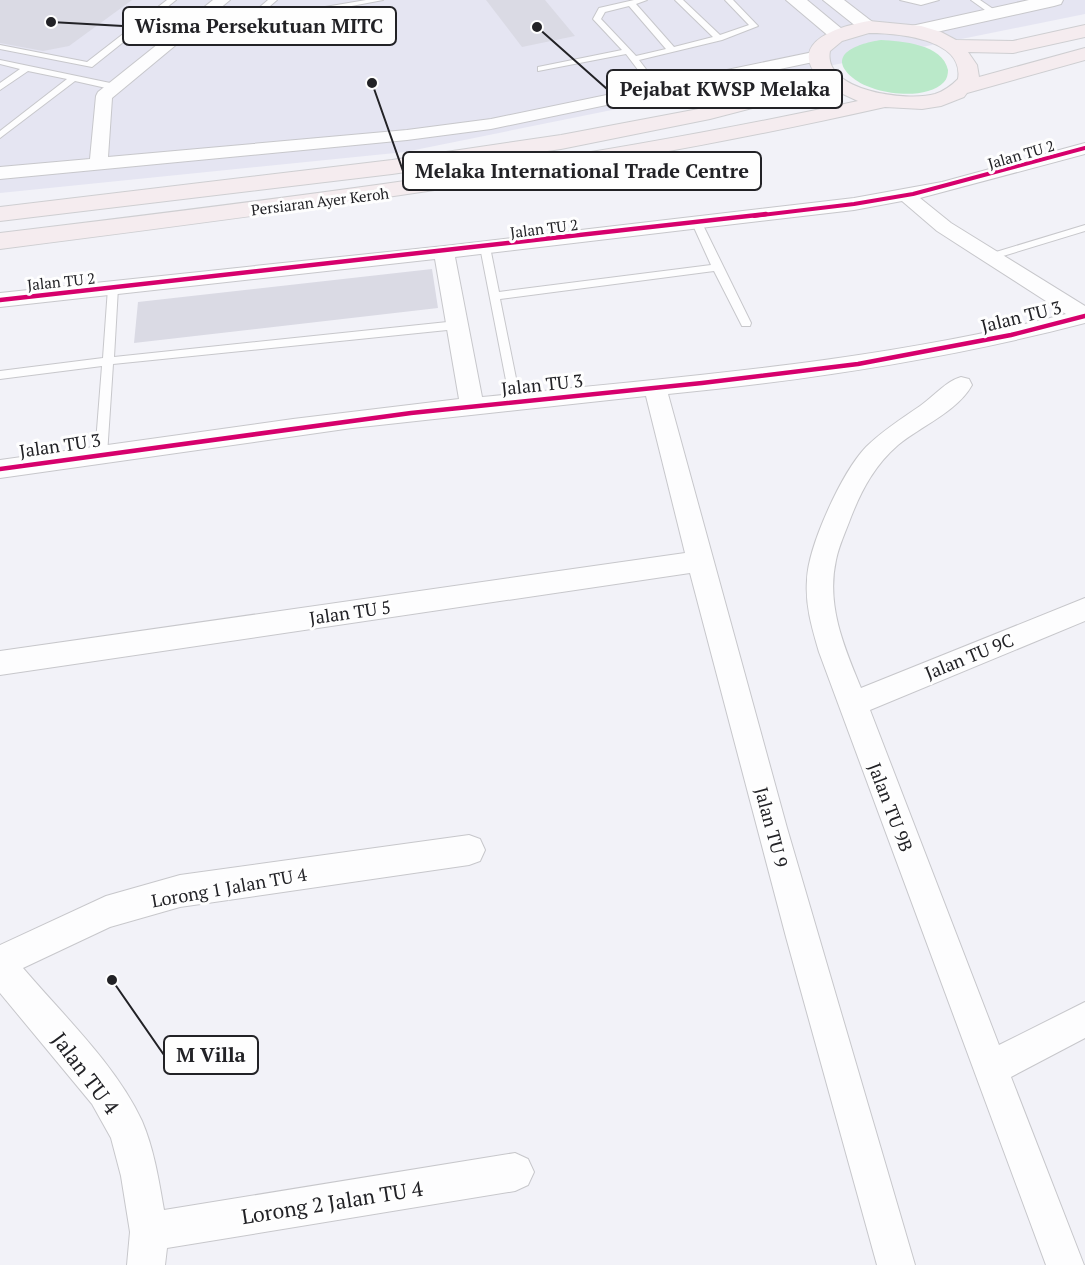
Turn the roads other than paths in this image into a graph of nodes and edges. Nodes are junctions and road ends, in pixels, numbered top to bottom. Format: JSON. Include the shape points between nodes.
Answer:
{"nodes":[{"id":1,"x":172,"y":0,"type":"edge"},
{"id":2,"x":222,"y":0,"type":"edge"},
{"id":3,"x":273,"y":0,"type":"edge"},
{"id":4,"x":323,"y":0,"type":"edge"},
{"id":5,"x":374,"y":0,"type":"edge"},
{"id":6,"x":643,"y":0,"type":"edge"},
{"id":7,"x":679,"y":0,"type":"edge"},
{"id":8,"x":729,"y":0,"type":"edge"},
{"id":9,"x":795,"y":0,"type":"edge"},
{"id":10,"x":832,"y":0,"type":"edge"},
{"id":11,"x":904,"y":0,"type":"edge"},
{"id":12,"x":935,"y":0,"type":"edge"},
{"id":13,"x":975,"y":0,"type":"edge"},
{"id":14,"x":1054,"y":0,"type":"edge"},
{"id":15,"x":631,"y":3,"type":"junction"},
{"id":16,"x":1019,"y":3,"type":"edge"},
{"id":17,"x":206,"y":13,"type":"junction"},
{"id":18,"x":995,"y":13,"type":"junction"},
{"id":19,"x":307,"y":14,"type":"junction"},
{"id":20,"x":248,"y":21,"type":"junction"},
{"id":21,"x":869,"y":27,"type":"junction"},
{"id":22,"x":914,"y":31,"type":"junction"},
{"id":23,"x":1085,"y":31,"type":"edge"},
{"id":24,"x":838,"y":34,"type":"junction"},
{"id":25,"x":719,"y":39,"type":"junction"},
{"id":26,"x":950,"y":46,"type":"junction"},
{"id":27,"x":0,"y":47,"type":"edge"},
{"id":28,"x":672,"y":50,"type":"junction"},
{"id":29,"x":628,"y":51,"type":"junction"},
{"id":30,"x":1085,"y":54,"type":"edge"},
{"id":31,"x":818,"y":56,"type":"junction"},
{"id":32,"x":634,"y":59,"type":"junction"},
{"id":33,"x":0,"y":62,"type":"edge"},
{"id":34,"x":26,"y":68,"type":"junction"},
{"id":35,"x":540,"y":69,"type":"dead end"},
{"id":36,"x":74,"y":78,"type":"junction"},
{"id":37,"x":833,"y":81,"type":"junction"},
{"id":38,"x":0,"y":87,"type":"edge"},
{"id":39,"x":115,"y":87,"type":"junction"},
{"id":40,"x":962,"y":88,"type":"junction"},
{"id":41,"x":657,"y":89,"type":"junction"},
{"id":42,"x":885,"y":101,"type":"junction"},
{"id":43,"x":2,"y":131,"type":"edge"},
{"id":44,"x":1085,"y":148,"type":"edge"},
{"id":45,"x":99,"y":163,"type":"junction"},
{"id":46,"x":0,"y":173,"type":"edge"},
{"id":47,"x":907,"y":196,"type":"junction"},
{"id":48,"x":0,"y":216,"type":"edge"},
{"id":49,"x":697,"y":223,"type":"junction"},
{"id":50,"x":1085,"y":228,"type":"edge"},
{"id":51,"x":0,"y":241,"type":"edge"},
{"id":52,"x":485,"y":248,"type":"junction"},
{"id":53,"x":444,"y":252,"type":"junction"},
{"id":54,"x":990,"y":256,"type":"junction"},
{"id":55,"x":717,"y":267,"type":"junction"},
{"id":56,"x":113,"y":288,"type":"junction"},
{"id":57,"x":494,"y":296,"type":"junction"},
{"id":58,"x":0,"y":300,"type":"edge"},
{"id":59,"x":1085,"y":316,"type":"edge"},
{"id":60,"x":746,"y":323,"type":"dead end"},
{"id":61,"x":457,"y":325,"type":"junction"},
{"id":62,"x":109,"y":361,"type":"junction"},
{"id":63,"x":0,"y":375,"type":"edge"},
{"id":64,"x":961,"y":385,"type":"dead end"},
{"id":65,"x":655,"y":388,"type":"junction"},
{"id":66,"x":515,"y":403,"type":"junction"},
{"id":67,"x":471,"y":406,"type":"junction"},
{"id":68,"x":101,"y":454,"type":"junction"},
{"id":69,"x":0,"y":469,"type":"edge"},
{"id":70,"x":700,"y":561,"type":"junction"},
{"id":71,"x":1085,"y":609,"type":"edge"},
{"id":72,"x":0,"y":663,"type":"edge"},
{"id":73,"x":852,"y":704,"type":"junction"},
{"id":74,"x":470,"y":850,"type":"dead end"},
{"id":75,"x":0,"y":962,"type":"edge"},
{"id":76,"x":0,"y":967,"type":"edge"},
{"id":77,"x":1085,"y":1019,"type":"edge"},
{"id":78,"x":990,"y":1069,"type":"junction"},
{"id":79,"x":515,"y":1172,"type":"dead end"},
{"id":80,"x":147,"y":1249,"type":"edge"},
{"id":81,"x":896,"y":1265,"type":"edge"},
{"id":82,"x":1065,"y":1265,"type":"edge"}],
"edges":[{"from":1,"to":27,"type":"lane","via":[[89,65]]},
{"from":2,"to":17,"type":"street"},
{"from":3,"to":20,"type":"lane"},
{"from":4,"to":19,"type":"lane"},
{"from":5,"to":19,"type":"lane"},
{"from":6,"to":15,"type":"lane"},
{"from":7,"to":25,"type":"lane"},
{"from":8,"to":25,"type":"lane","via":[[754,26]]},
{"from":9,"to":24,"type":"street"},
{"from":10,"to":21,"type":"street"},
{"from":11,"to":12,"type":"lane"},
{"from":13,"to":18,"type":"lane"},
{"from":14,"to":16,"type":"street"},
{"from":15,"to":28,"type":"lane"},
{"from":15,"to":29,"type":"lane","via":[[602,10],[597,19]]},
{"from":16,"to":18,"type":"street"},
{"from":17,"to":20,"type":"lane"},
{"from":17,"to":39,"type":"street"},
{"from":18,"to":22,"type":"street"},
{"from":19,"to":20,"type":"lane","via":[[266,22]]},
{"from":21,"to":22,"type":"main road"},
{"from":21,"to":24,"type":"main road"},
{"from":22,"to":26,"type":"main road"},
{"from":23,"to":26,"type":"main road","via":[[1013,47]]},
{"from":24,"to":31,"type":"main road","via":[[821,47]]},
{"from":25,"to":28,"type":"lane"},
{"from":26,"to":40,"type":"main road","via":[[969,67],[969,78]]},
{"from":28,"to":32,"type":"lane"},
{"from":29,"to":32,"type":"lane"},
{"from":29,"to":35,"type":"lane"},
{"from":30,"to":40,"type":"main road"},
{"from":31,"to":37,"type":"main road","via":[[821,68]]},
{"from":31,"to":41,"type":"street"},
{"from":32,"to":41,"type":"lane"},
{"from":33,"to":34,"type":"lane"},
{"from":34,"to":36,"type":"lane"},
{"from":34,"to":38,"type":"lane"},
{"from":36,"to":39,"type":"lane"},
{"from":36,"to":43,"type":"lane"},
{"from":37,"to":42,"type":"main road","via":[[865,97]]},
{"from":37,"to":48,"type":"main road","name":"Persiaran Ayer Keroh","via":[[710,113],[561,142]]},
{"from":39,"to":45,"type":"street","via":[[104,96]]},
{"from":40,"to":42,"type":"main road","via":[[931,102]]},
{"from":41,"to":45,"type":"street","via":[[491,124]]},
{"from":42,"to":51,"type":"main road","name":"Persiaran Ayer Keroh","via":[[670,146],[529,170]]},
{"from":44,"to":47,"type":"street","name":"Jalan TU 2"},
{"from":45,"to":46,"type":"street"},
{"from":47,"to":49,"type":"street","name":"Jalan TU 2"},
{"from":47,"to":54,"type":"street","via":[[944,227]]},
{"from":49,"to":52,"type":"street","name":"Jalan TU 2"},
{"from":49,"to":55,"type":"lane"},
{"from":50,"to":54,"type":"lane"},
{"from":52,"to":53,"type":"street","name":"Jalan TU 2"},
{"from":52,"to":57,"type":"lane"},
{"from":53,"to":56,"type":"street","name":"Jalan TU 2"},
{"from":53,"to":61,"type":"street"},
{"from":54,"to":59,"type":"street"},
{"from":55,"to":57,"type":"lane"},
{"from":55,"to":60,"type":"lane"},
{"from":56,"to":58,"type":"street","name":"Jalan TU 2"},
{"from":56,"to":62,"type":"lane"},
{"from":57,"to":66,"type":"lane"},
{"from":59,"to":65,"type":"street","name":"Jalan TU 3","via":[[1003,338],[950,347],[828,367]]},
{"from":61,"to":62,"type":"lane"},
{"from":61,"to":67,"type":"street"},
{"from":62,"to":63,"type":"lane"},
{"from":62,"to":68,"type":"lane"},
{"from":64,"to":73,"type":"street","name":"Jalan TU 9B","via":[[946,401],[903,428],[871,456],[846,499],[822,561],[820,599]]},
{"from":65,"to":66,"type":"street","name":"Jalan TU 3"},
{"from":65,"to":70,"type":"street","name":"Jalan TU 9"},
{"from":66,"to":67,"type":"street","name":"Jalan TU 3"},
{"from":67,"to":68,"type":"street","name":"Jalan TU 3"},
{"from":68,"to":69,"type":"street","name":"Jalan TU 3"},
{"from":70,"to":72,"type":"street","name":"Jalan TU 5"},
{"from":70,"to":81,"type":"street","name":"Jalan TU 9","via":[[832,1049]]},
{"from":71,"to":73,"type":"street","name":"Jalan TU 9C"},
{"from":73,"to":78,"type":"street","name":"Jalan TU 9B"},
{"from":74,"to":75,"type":"street","name":"Lorong 1 Jalan TU 4","via":[[180,891],[106,912]]},
{"from":76,"to":80,"type":"street","name":"Jalan TU 4","via":[[105,1091],[128,1132],[140,1176]]},
{"from":77,"to":78,"type":"street"},
{"from":78,"to":82,"type":"street","name":"Jalan TU 9B"},
{"from":79,"to":80,"type":"street","name":"Lorong 2 Jalan TU 4"}]}
